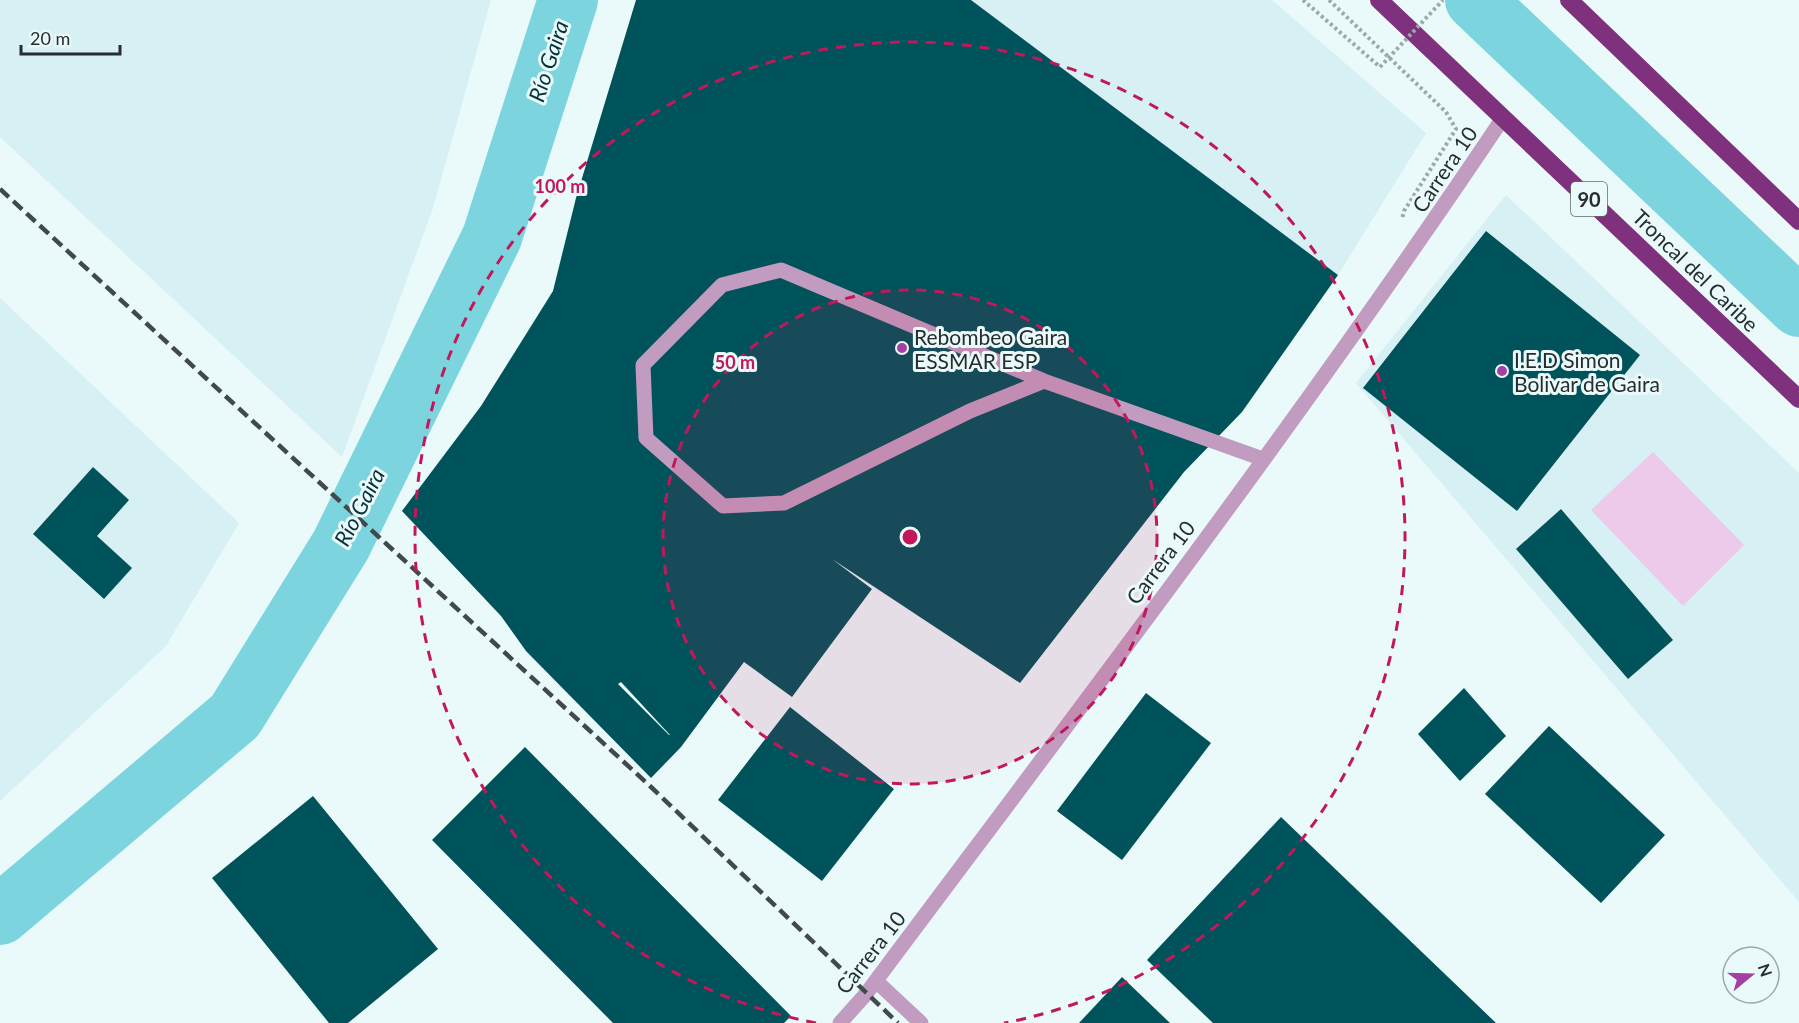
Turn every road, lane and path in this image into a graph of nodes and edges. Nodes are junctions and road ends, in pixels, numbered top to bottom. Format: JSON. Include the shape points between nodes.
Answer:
{"nodes":[{"id":1,"x":1303,"y":0,"type":"edge"},
{"id":2,"x":1329,"y":0,"type":"edge"},
{"id":3,"x":1379,"y":0,"type":"edge"},
{"id":4,"x":1443,"y":0,"type":"edge"},
{"id":5,"x":1576,"y":3,"type":"edge"},
{"id":6,"x":1503,"y":118,"type":"junction"},
{"id":7,"x":1799,"y":220,"type":"edge"},
{"id":8,"x":1412,"y":255,"type":"junction"},
{"id":9,"x":1044,"y":381,"type":"junction"},
{"id":10,"x":1799,"y":399,"type":"edge"},
{"id":11,"x":1263,"y":459,"type":"junction"},
{"id":12,"x":876,"y":981,"type":"junction"},
{"id":13,"x":840,"y":1023,"type":"edge"},
{"id":14,"x":921,"y":1023,"type":"edge"}],
"edges":[{"from":1,"to":4,"type":"path","bridge":true,"via":[[1380,68]]},
{"from":2,"to":8,"type":"path","via":[[1446,112],[1456,129],[1404,211],[1401,225]]},
{"from":3,"to":6,"type":"highway","name":"Troncal del Caribe","number":"90"},
{"from":5,"to":7,"type":"highway"},
{"from":6,"to":8,"type":"street","name":"Carrera 10"},
{"from":6,"to":10,"type":"highway","name":"Troncal del Caribe","number":"90"},
{"from":8,"to":11,"type":"street","name":"Carrera 10"},
{"from":9,"to":9,"type":"street","via":[[781,270],[722,285],[643,365],[646,438],[723,506],[784,503],[970,411]]},
{"from":9,"to":11,"type":"street"},
{"from":11,"to":12,"type":"street","name":"Carrera 10"},
{"from":12,"to":13,"type":"street","name":"Carrera 10"},
{"from":12,"to":14,"type":"street"}]}
